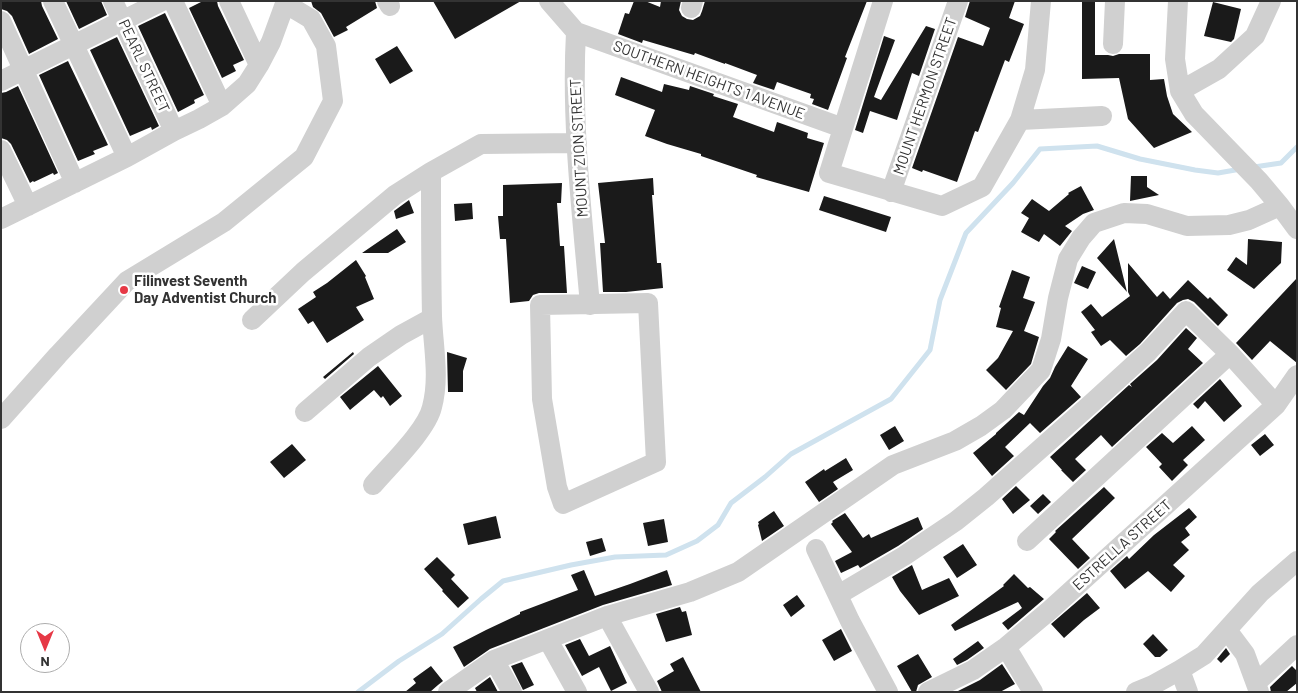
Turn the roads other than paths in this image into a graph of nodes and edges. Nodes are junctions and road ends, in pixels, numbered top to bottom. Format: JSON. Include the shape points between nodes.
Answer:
{"nodes":[{"id":1,"x":54,"y":1,"type":"edge"},
{"id":2,"x":113,"y":1,"type":"edge"},
{"id":3,"x":162,"y":1,"type":"edge"},
{"id":4,"x":173,"y":1,"type":"edge"},
{"id":5,"x":230,"y":1,"type":"edge"},
{"id":6,"x":549,"y":1,"type":"edge"},
{"id":7,"x":883,"y":1,"type":"edge"},
{"id":8,"x":958,"y":1,"type":"edge"},
{"id":9,"x":1041,"y":1,"type":"edge"},
{"id":10,"x":1115,"y":1,"type":"edge"},
{"id":11,"x":1178,"y":1,"type":"edge"},
{"id":12,"x":1271,"y":1,"type":"edge"},
{"id":13,"x":286,"y":2,"type":"edge"},
{"id":14,"x":1,"y":20,"type":"edge"},
{"id":15,"x":123,"y":21,"type":"junction"},
{"id":16,"x":576,"y":32,"type":"junction"},
{"id":17,"x":1113,"y":44,"type":"dead end"},
{"id":18,"x":73,"y":46,"type":"junction"},
{"id":19,"x":259,"y":65,"type":"junction"},
{"id":20,"x":24,"y":70,"type":"junction"},
{"id":21,"x":1,"y":81,"type":"edge"},
{"id":22,"x":1180,"y":91,"type":"junction"},
{"id":23,"x":222,"y":106,"type":"junction"},
{"id":24,"x":1102,"y":116,"type":"dead end"},
{"id":25,"x":1020,"y":120,"type":"junction"},
{"id":26,"x":843,"y":128,"type":"junction"},
{"id":27,"x":174,"y":131,"type":"junction"},
{"id":28,"x":577,"y":143,"type":"junction"},
{"id":29,"x":1,"y":150,"type":"edge"},
{"id":30,"x":126,"y":157,"type":"junction"},
{"id":31,"x":431,"y":172,"type":"junction"},
{"id":32,"x":75,"y":183,"type":"junction"},
{"id":33,"x":891,"y":192,"type":"junction"},
{"id":34,"x":28,"y":206,"type":"junction"},
{"id":35,"x":1280,"y":206,"type":"junction"},
{"id":36,"x":1,"y":219,"type":"edge"},
{"id":37,"x":1297,"y":229,"type":"edge"},
{"id":38,"x":590,"y":305,"type":"junction"},
{"id":39,"x":432,"y":318,"type":"junction"},
{"id":40,"x":252,"y":320,"type":"dead end"},
{"id":41,"x":1230,"y":354,"type":"junction"},
{"id":42,"x":1297,"y":375,"type":"edge"},
{"id":43,"x":1276,"y":405,"type":"junction"},
{"id":44,"x":305,"y":412,"type":"dead end"},
{"id":45,"x":1,"y":419,"type":"edge"},
{"id":46,"x":373,"y":485,"type":"dead end"},
{"id":47,"x":1027,"y":541,"type":"dead end"},
{"id":48,"x":816,"y":550,"type":"dead end"},
{"id":49,"x":1297,"y":561,"type":"edge"},
{"id":50,"x":838,"y":595,"type":"junction"},
{"id":51,"x":607,"y":616,"type":"junction"},
{"id":52,"x":1227,"y":630,"type":"junction"},
{"id":53,"x":548,"y":640,"type":"junction"},
{"id":54,"x":1297,"y":645,"type":"edge"},
{"id":55,"x":1006,"y":647,"type":"junction"},
{"id":56,"x":494,"y":660,"type":"junction"},
{"id":57,"x":1180,"y":670,"type":"junction"},
{"id":58,"x":1257,"y":687,"type":"edge"},
{"id":59,"x":448,"y":692,"type":"edge"},
{"id":60,"x":512,"y":692,"type":"edge"},
{"id":61,"x":577,"y":692,"type":"edge"},
{"id":62,"x":649,"y":692,"type":"edge"},
{"id":63,"x":888,"y":692,"type":"edge"},
{"id":64,"x":928,"y":692,"type":"edge"},
{"id":65,"x":1033,"y":692,"type":"edge"},
{"id":66,"x":1136,"y":692,"type":"edge"},
{"id":67,"x":1188,"y":692,"type":"edge"}],
"edges":[{"from":1,"to":18,"type":"street"},
{"from":2,"to":15,"type":"street","name":"PEARL STREET"},
{"from":3,"to":15,"type":"street"},
{"from":4,"to":23,"type":"street"},
{"from":5,"to":19,"type":"street"},
{"from":6,"to":16,"type":"street"},
{"from":7,"to":26,"type":"street"},
{"from":8,"to":33,"type":"street","name":"MOUNT HERMON STREET"},
{"from":9,"to":25,"type":"street","via":[[1035,70]]},
{"from":10,"to":17,"type":"street"},
{"from":11,"to":22,"type":"street","via":[[1175,59]]},
{"from":12,"to":22,"type":"street","via":[[1255,36],[1219,69]]},
{"from":13,"to":19,"type":"street"},
{"from":13,"to":45,"type":"street","via":[[311,19],[326,46],[333,101],[304,157],[224,222],[127,281]]},
{"from":14,"to":20,"type":"street"},
{"from":15,"to":18,"type":"street"},
{"from":15,"to":27,"type":"street","name":"PEARL STREET"},
{"from":16,"to":26,"type":"street","name":"SOUTHERN HEIGHTS 1 AVENUE"},
{"from":16,"to":28,"type":"street","name":"MOUNT ZION STREET"},
{"from":18,"to":20,"type":"street"},
{"from":18,"to":30,"type":"street"},
{"from":19,"to":23,"type":"street","via":[[247,84]]},
{"from":20,"to":21,"type":"street"},
{"from":20,"to":32,"type":"street"},
{"from":22,"to":35,"type":"street","via":[[1194,114]]},
{"from":23,"to":27,"type":"street"},
{"from":24,"to":25,"type":"street"},
{"from":25,"to":33,"type":"street","via":[[982,187],[942,206]]},
{"from":26,"to":33,"type":"street","via":[[829,173]]},
{"from":27,"to":30,"type":"street"},
{"from":28,"to":31,"type":"street","via":[[481,144]]},
{"from":28,"to":38,"type":"street","name":"MOUNT ZION STREET"},
{"from":29,"to":34,"type":"street"},
{"from":30,"to":32,"type":"street"},
{"from":31,"to":39,"type":"street"},
{"from":31,"to":40,"type":"street","via":[[395,195],[303,272]]},
{"from":32,"to":34,"type":"street"},
{"from":34,"to":36,"type":"street"},
{"from":35,"to":37,"type":"street"},
{"from":35,"to":51,"type":"street","via":[[1229,225],[1187,226],[1146,214],[1124,213],[1094,222],[1068,259],[1041,370],[1003,410],[955,441],[893,465],[738,572],[690,592]]},
{"from":38,"to":38,"type":"street","via":[[540,305],[542,399],[557,487],[563,504],[656,462],[648,303]]},
{"from":39,"to":44,"type":"street","via":[[369,357]]},
{"from":39,"to":46,"type":"street","via":[[436,373],[432,408],[425,424]]},
{"from":41,"to":43,"type":"street"},
{"from":41,"to":47,"type":"street"},
{"from":41,"to":50,"type":"street","via":[[1186,311],[1148,352],[986,497],[904,556]]},
{"from":42,"to":43,"type":"street","name":"ESTRELLA STREET"},
{"from":43,"to":55,"type":"street","name":"ESTRELLA STREET"},
{"from":48,"to":50,"type":"street"},
{"from":49,"to":52,"type":"street","via":[[1260,593]]},
{"from":50,"to":63,"type":"street"},
{"from":51,"to":53,"type":"street"},
{"from":51,"to":62,"type":"street"},
{"from":52,"to":57,"type":"street","via":[[1204,655]]},
{"from":52,"to":58,"type":"street","via":[[1245,654]]},
{"from":53,"to":56,"type":"street"},
{"from":53,"to":61,"type":"street"},
{"from":54,"to":58,"type":"street"},
{"from":55,"to":64,"type":"street","name":"ESTRELLA STREET","via":[[973,670]]},
{"from":55,"to":65,"type":"street"},
{"from":56,"to":59,"type":"street"},
{"from":56,"to":60,"type":"street"},
{"from":57,"to":66,"type":"street"},
{"from":57,"to":67,"type":"street"}]}
